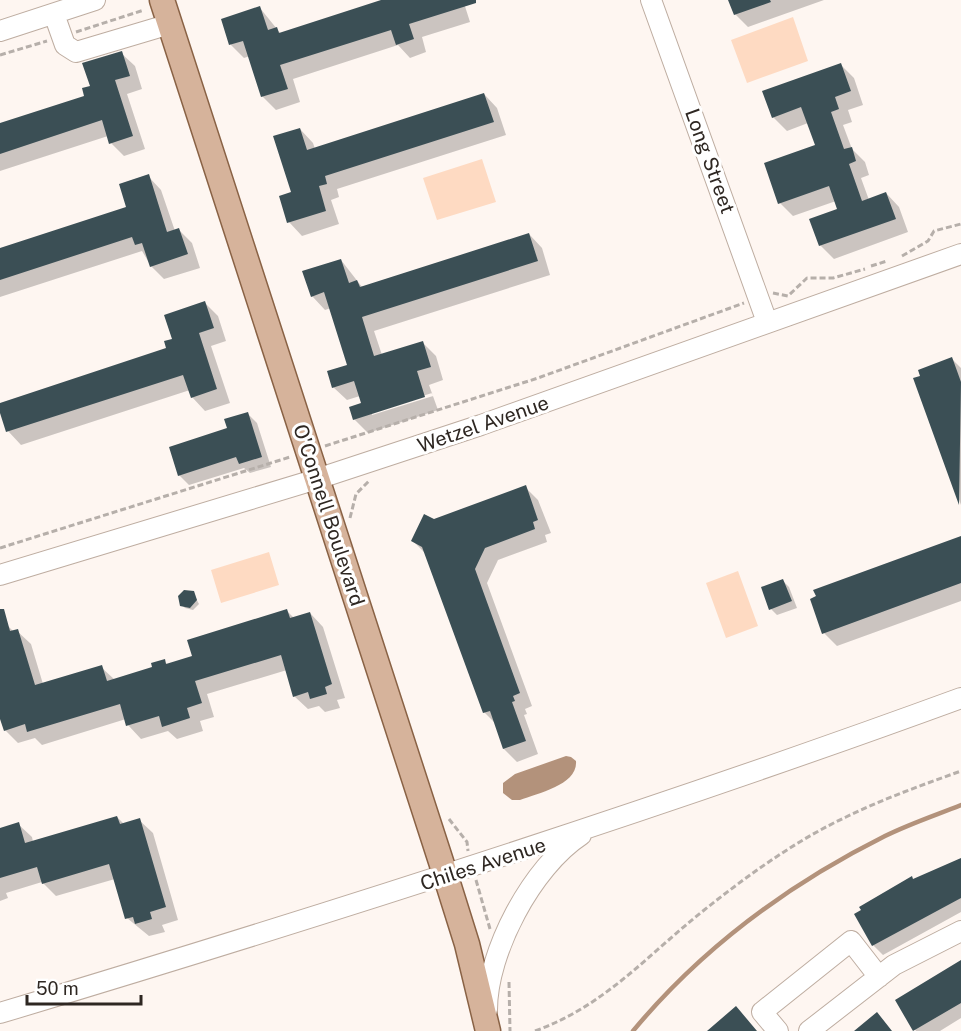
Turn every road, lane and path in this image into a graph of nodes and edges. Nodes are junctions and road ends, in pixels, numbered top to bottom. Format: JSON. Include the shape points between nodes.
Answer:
{"nodes":[{"id":1,"x":95,"y":0,"type":"edge"},
{"id":2,"x":651,"y":0,"type":"edge"},
{"id":3,"x":165,"y":9,"type":"edge"},
{"id":4,"x":54,"y":14,"type":"junction"},
{"id":5,"x":0,"y":31,"type":"edge"},
{"id":6,"x":62,"y":36,"type":"junction"},
{"id":7,"x":0,"y":55,"type":"edge"},
{"id":8,"x":961,"y":224,"type":"edge"},
{"id":9,"x":961,"y":254,"type":"edge"},
{"id":10,"x":759,"y":298,"type":"junction"},
{"id":11,"x":768,"y":322,"type":"junction"},
{"id":12,"x":538,"y":378,"type":"junction"},
{"id":13,"x":547,"y":402,"type":"junction"},
{"id":14,"x":308,"y":452,"type":"junction"},
{"id":15,"x":374,"y":478,"type":"dead end"},
{"id":16,"x":317,"y":479,"type":"junction"},
{"id":17,"x":348,"y":525,"type":"dead end"},
{"id":18,"x":0,"y":548,"type":"edge"},
{"id":19,"x":1,"y":570,"type":"edge"},
{"id":20,"x":961,"y":698,"type":"edge"},
{"id":21,"x":961,"y":771,"type":"edge"},
{"id":22,"x":447,"y":817,"type":"dead end"},
{"id":23,"x":592,"y":828,"type":"junction"},
{"id":24,"x":473,"y":868,"type":"junction"},
{"id":25,"x":446,"y":877,"type":"junction"},
{"id":26,"x":961,"y":930,"type":"edge"},
{"id":27,"x":499,"y":948,"type":"junction"},
{"id":28,"x":879,"y":977,"type":"junction"},
{"id":29,"x":509,"y":978,"type":"dead end"},
{"id":30,"x":0,"y":1013,"type":"edge"},
{"id":31,"x":495,"y":1030,"type":"edge"},
{"id":32,"x":535,"y":1031,"type":"edge"},
{"id":33,"x":778,"y":1031,"type":"edge"},
{"id":34,"x":809,"y":1031,"type":"edge"}],
"edges":[{"from":1,"to":4,"type":"street"},
{"from":2,"to":10,"type":"street","name":"Long Street"},
{"from":3,"to":6,"type":"path"},
{"from":3,"to":6,"type":"street","via":[[82,52],[70,49]]},
{"from":3,"to":14,"type":"main road","name":"O'Connell Boulevard"},
{"from":4,"to":5,"type":"street"},
{"from":4,"to":6,"type":"street"},
{"from":6,"to":7,"type":"path"},
{"from":8,"to":10,"type":"path","via":[[934,231],[928,241],[896,259],[833,278],[807,278],[788,296],[773,292]]},
{"from":9,"to":11,"type":"street","name":"Wetzel Avenue"},
{"from":10,"to":11,"type":"street","name":"Long Street"},
{"from":10,"to":12,"type":"path"},
{"from":11,"to":13,"type":"street","name":"Wetzel Avenue"},
{"from":12,"to":13,"type":"path"},
{"from":12,"to":14,"type":"path"},
{"from":13,"to":16,"type":"street","name":"Wetzel Avenue"},
{"from":14,"to":16,"type":"main road","name":"O'Connell Boulevard"},
{"from":14,"to":18,"type":"path"},
{"from":15,"to":17,"type":"path","via":[[356,494]]},
{"from":16,"to":19,"type":"street","name":"Wetzel Avenue"},
{"from":16,"to":25,"type":"main road","name":"O'Connell Boulevard"},
{"from":20,"to":23,"type":"street","name":"Chiles Avenue"},
{"from":21,"to":32,"type":"path","via":[[845,817],[796,843],[708,907],[591,1005]]},
{"from":22,"to":24,"type":"path","via":[[467,842]]},
{"from":23,"to":24,"type":"street","name":"Chiles Avenue"},
{"from":23,"to":27,"type":"street","via":[[575,839],[545,871],[513,917]]},
{"from":24,"to":25,"type":"street","name":"Chiles Avenue"},
{"from":24,"to":27,"type":"path","via":[[493,940]]},
{"from":25,"to":30,"type":"street","name":"Chiles Avenue"},
{"from":25,"to":31,"type":"main road","name":"O'Connell Boulevard"},
{"from":26,"to":28,"type":"street"},
{"from":27,"to":31,"type":"street","via":[[489,979]]},
{"from":28,"to":33,"type":"street","via":[[851,941],[762,1012]]},
{"from":28,"to":34,"type":"street"},
{"from":29,"to":31,"type":"path"}]}
